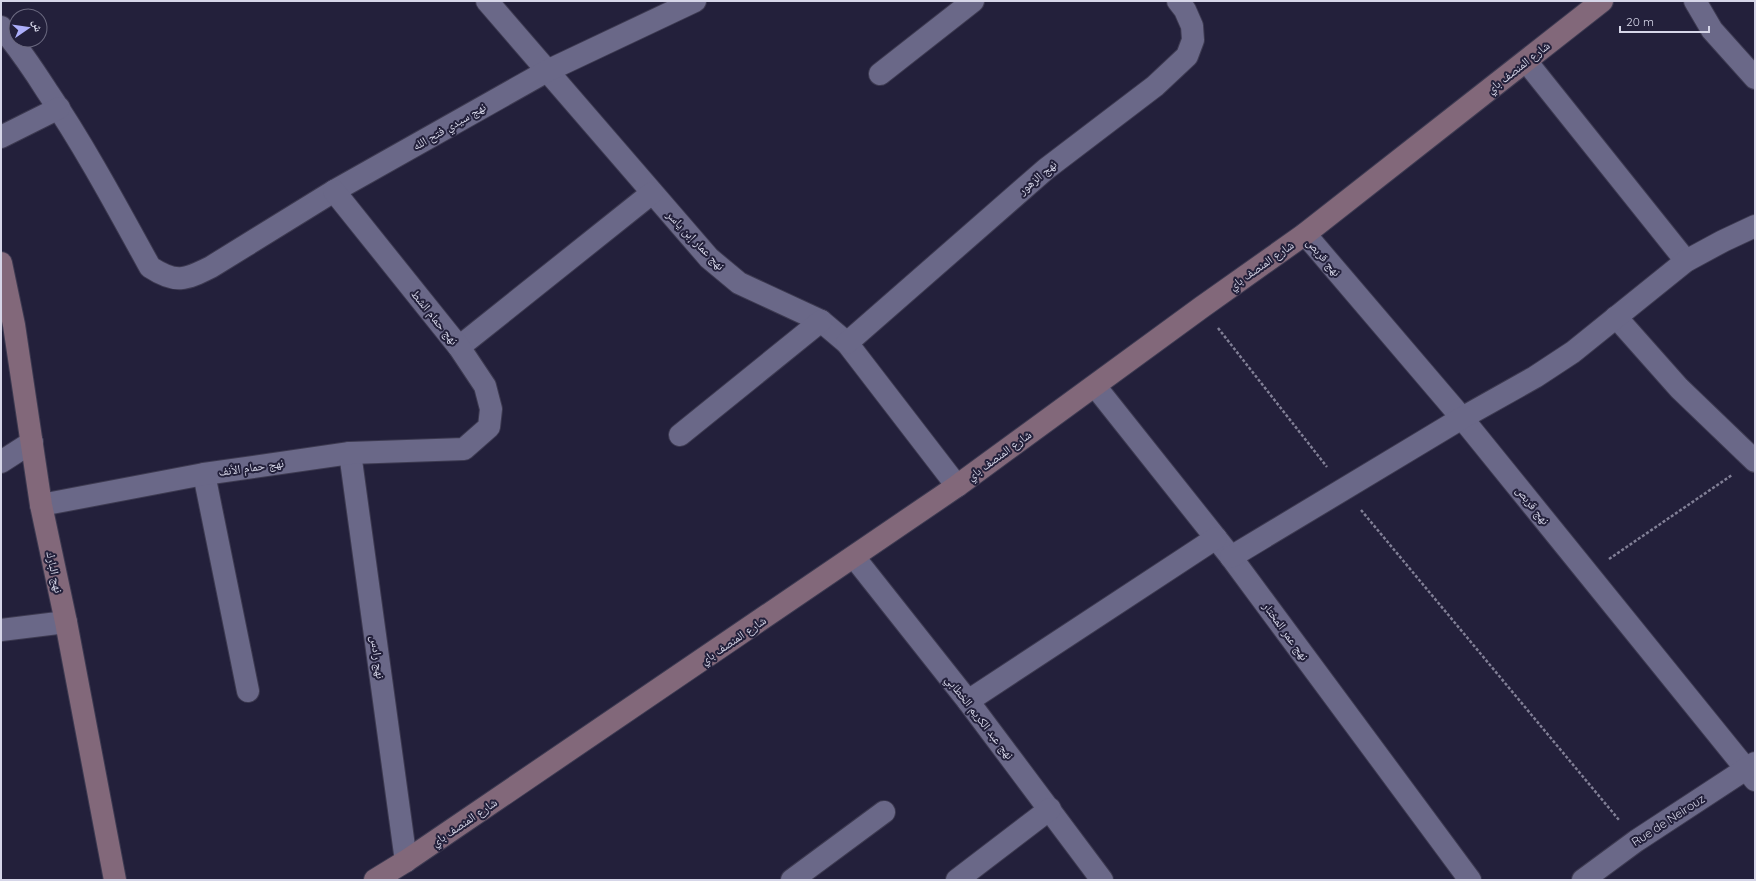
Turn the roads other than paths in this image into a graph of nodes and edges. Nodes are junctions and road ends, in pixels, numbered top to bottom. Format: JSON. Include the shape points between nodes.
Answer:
{"nodes":[{"id":1,"x":695,"y":1,"type":"edge"},
{"id":2,"x":973,"y":1,"type":"edge"},
{"id":3,"x":1178,"y":1,"type":"edge"},
{"id":4,"x":1602,"y":1,"type":"edge"},
{"id":5,"x":1694,"y":1,"type":"edge"},
{"id":6,"x":494,"y":3,"type":"edge"},
{"id":7,"x":1,"y":27,"type":"edge"},
{"id":8,"x":1526,"y":61,"type":"junction"},
{"id":9,"x":547,"y":71,"type":"junction"},
{"id":10,"x":880,"y":74,"type":"dead end"},
{"id":11,"x":1755,"y":78,"type":"edge"},
{"id":12,"x":59,"y":108,"type":"junction"},
{"id":13,"x":1,"y":137,"type":"edge"},
{"id":14,"x":334,"y":191,"type":"junction"},
{"id":15,"x":652,"y":193,"type":"junction"},
{"id":16,"x":1755,"y":226,"type":"edge"},
{"id":17,"x":1304,"y":234,"type":"junction"},
{"id":18,"x":1686,"y":261,"type":"junction"},
{"id":19,"x":1,"y":263,"type":"edge"},
{"id":20,"x":1616,"y":318,"type":"junction"},
{"id":21,"x":821,"y":321,"type":"junction"},
{"id":22,"x":7,"y":328,"type":"edge"},
{"id":23,"x":847,"y":343,"type":"junction"},
{"id":24,"x":459,"y":347,"type":"junction"},
{"id":25,"x":1095,"y":386,"type":"junction"},
{"id":26,"x":1462,"y":418,"type":"junction"},
{"id":27,"x":680,"y":435,"type":"dead end"},
{"id":28,"x":32,"y":442,"type":"junction"},
{"id":29,"x":464,"y":449,"type":"joint"},
{"id":30,"x":350,"y":453,"type":"junction"},
{"id":31,"x":1754,"y":461,"type":"edge"},
{"id":32,"x":1,"y":462,"type":"edge"},
{"id":33,"x":204,"y":474,"type":"junction"},
{"id":34,"x":957,"y":486,"type":"junction"},
{"id":35,"x":41,"y":505,"type":"junction"},
{"id":36,"x":1216,"y":538,"type":"junction"},
{"id":37,"x":1231,"y":557,"type":"junction"},
{"id":38,"x":854,"y":558,"type":"junction"},
{"id":39,"x":66,"y":622,"type":"junction"},
{"id":40,"x":1,"y":630,"type":"edge"},
{"id":41,"x":248,"y":691,"type":"dead end"},
{"id":42,"x":968,"y":700,"type":"junction"},
{"id":43,"x":1752,"y":771,"type":"edge"},
{"id":44,"x":1050,"y":809,"type":"junction"},
{"id":45,"x":884,"y":812,"type":"dead end"},
{"id":46,"x":406,"y":861,"type":"junction"},
{"id":47,"x":115,"y":880,"type":"edge"},
{"id":48,"x":375,"y":880,"type":"edge"},
{"id":49,"x":792,"y":880,"type":"edge"},
{"id":50,"x":956,"y":880,"type":"edge"},
{"id":51,"x":1102,"y":880,"type":"edge"},
{"id":52,"x":1470,"y":880,"type":"edge"},
{"id":53,"x":1584,"y":880,"type":"edge"}],
"edges":[{"from":1,"to":9,"type":"street","name":"نهج سيدي فتح الله"},
{"from":2,"to":10,"type":"street"},
{"from":3,"to":23,"type":"street","name":"نهج الزهور","via":[[1192,26],[1193,40],[1187,56],[1155,86],[1046,169]]},
{"from":4,"to":8,"type":"street","name":"شارع المنصف باي"},
{"from":5,"to":11,"type":"street","via":[[1712,30]]},
{"from":6,"to":9,"type":"street","name":"نهج عمار إبن ياسر"},
{"from":7,"to":12,"type":"street","name":"نهج سيدي فتح الله","via":[[26,58]]},
{"from":8,"to":17,"type":"street","name":"شارع المنصف باي"},
{"from":8,"to":18,"type":"street"},
{"from":9,"to":14,"type":"street","name":"نهج سيدي فتح الله"},
{"from":9,"to":15,"type":"street","name":"نهج عمار إبن ياسر"},
{"from":12,"to":13,"type":"street"},
{"from":12,"to":14,"type":"street","name":"نهج سيدي فتح الله","via":[[89,156],[150,267],[162,275],[180,279],[211,267]]},
{"from":14,"to":24,"type":"street","name":"نهج حمام الشط"},
{"from":15,"to":21,"type":"street","name":"نهج عمار إبن ياسر","via":[[710,258],[739,282]]},
{"from":15,"to":24,"type":"street"},
{"from":16,"to":18,"type":"street"},
{"from":17,"to":25,"type":"street","name":"شارع المنصف باي"},
{"from":17,"to":26,"type":"street","name":"نهج قربص"},
{"from":18,"to":20,"type":"street"},
{"from":19,"to":22,"type":"street","name":"نهج البارك"},
{"from":20,"to":26,"type":"street","via":[[1573,352],[1535,377]]},
{"from":20,"to":31,"type":"street","via":[[1678,388]]},
{"from":21,"to":23,"type":"street","name":"نهج عمار إبن ياسر"},
{"from":21,"to":27,"type":"street"},
{"from":22,"to":28,"type":"street","name":"نهج البارك"},
{"from":23,"to":34,"type":"street","name":"نهج عمار إبن ياسر"},
{"from":24,"to":29,"type":"street","name":"نهج حمام الشط","via":[[485,386],[491,409],[489,427]]},
{"from":25,"to":34,"type":"street","name":"شارع المنصف باي"},
{"from":25,"to":36,"type":"street","name":"نهج عمر المختار"},
{"from":26,"to":37,"type":"street"},
{"from":26,"to":43,"type":"street","name":"نهج قربص"},
{"from":28,"to":32,"type":"street"},
{"from":28,"to":35,"type":"street","name":"نهج البارك"},
{"from":29,"to":30,"type":"street","name":"نهج حمام الأنف"},
{"from":30,"to":33,"type":"street","name":"نهج حمام الأنف"},
{"from":30,"to":46,"type":"street","name":"نهج رادس"},
{"from":33,"to":35,"type":"street","name":"نهج حمام الأنف"},
{"from":33,"to":41,"type":"street"},
{"from":34,"to":38,"type":"street","name":"شارع المنصف باي"},
{"from":35,"to":39,"type":"street","name":"نهج البارك"},
{"from":36,"to":37,"type":"street","name":"نهج عمر المختار"},
{"from":36,"to":42,"type":"street"},
{"from":37,"to":52,"type":"street","name":"نهج عمر المختار"},
{"from":38,"to":42,"type":"street","name":"نهج عبد الكريم الخطابي"},
{"from":38,"to":46,"type":"street","name":"شارع المنصف باي"},
{"from":39,"to":40,"type":"street"},
{"from":39,"to":47,"type":"street","name":"نهج البارك"},
{"from":42,"to":44,"type":"street","name":"نهج عبد الكريم الخطابي"},
{"from":43,"to":53,"type":"street","name":"Rue de Neirouz","via":[[1636,841]]},
{"from":44,"to":50,"type":"street"},
{"from":44,"to":51,"type":"street","name":"نهج عبد الكريم الخطابي"},
{"from":45,"to":49,"type":"street"},
{"from":46,"to":48,"type":"street","name":"شارع المنصف باي"}]}
